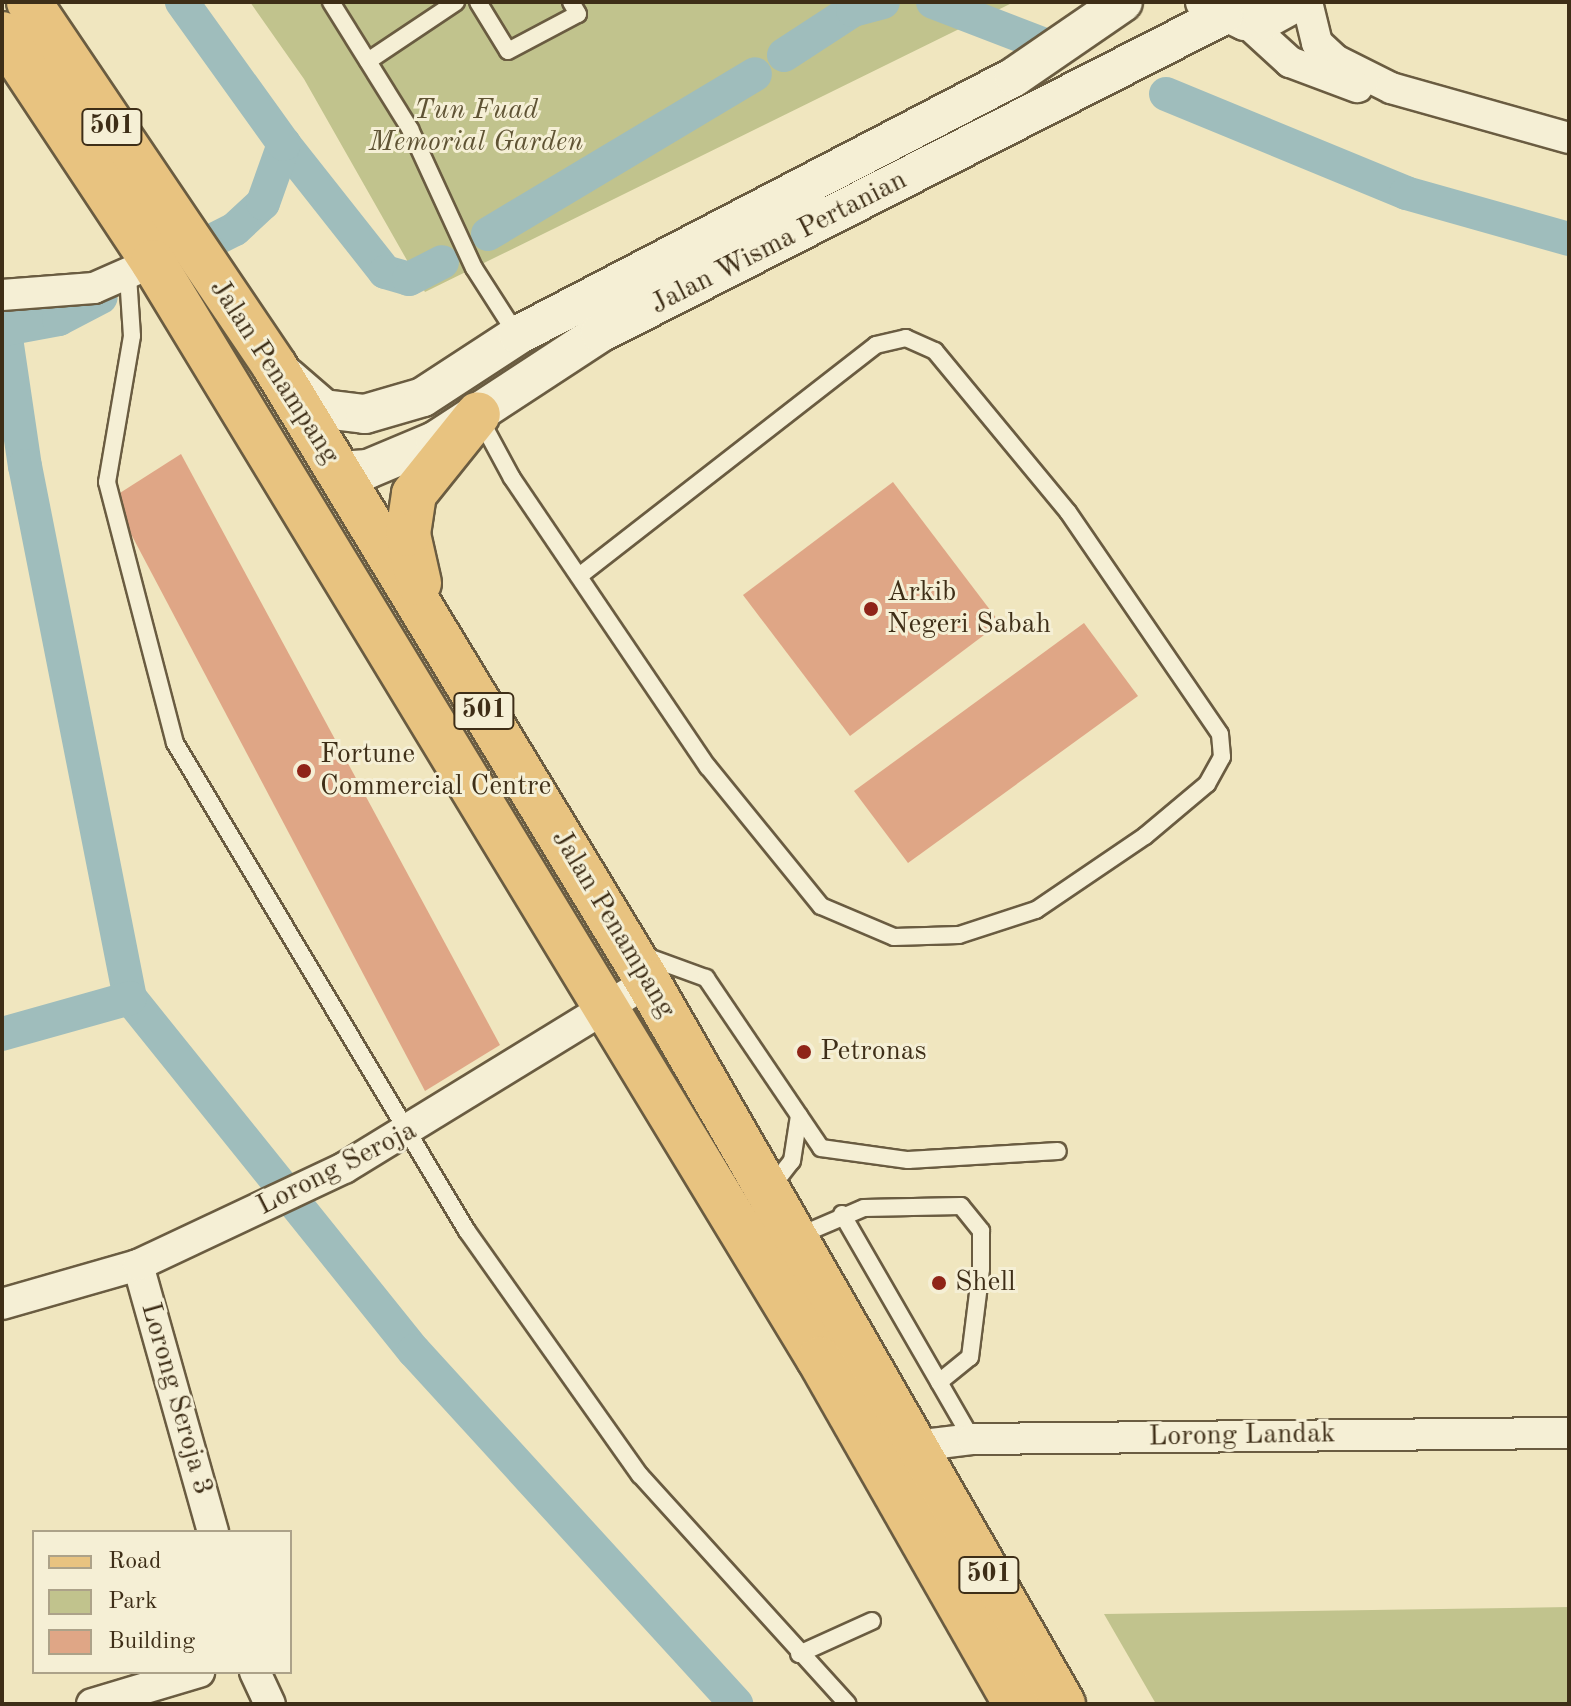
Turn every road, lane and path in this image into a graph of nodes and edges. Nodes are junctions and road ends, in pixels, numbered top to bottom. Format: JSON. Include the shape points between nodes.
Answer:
{"nodes":[{"id":1,"x":331,"y":2,"type":"edge"},
{"id":2,"x":456,"y":2,"type":"edge"},
{"id":3,"x":478,"y":2,"type":"edge"},
{"id":4,"x":571,"y":2,"type":"edge"},
{"id":5,"x":1297,"y":2,"type":"edge"},
{"id":6,"x":1307,"y":2,"type":"edge"},
{"id":7,"x":1110,"y":13,"type":"edge"},
{"id":8,"x":1225,"y":13,"type":"edge"},
{"id":9,"x":21,"y":14,"type":"edge"},
{"id":10,"x":368,"y":61,"type":"junction"},
{"id":11,"x":1391,"y":88,"type":"junction"},
{"id":12,"x":1569,"y":138,"type":"edge"},
{"id":13,"x":141,"y":269,"type":"junction"},
{"id":14,"x":2,"y":295,"type":"edge"},
{"id":15,"x":507,"y":320,"type":"junction"},
{"id":16,"x":263,"y":352,"type":"junction"},
{"id":17,"x":423,"y":397,"type":"junction"},
{"id":18,"x":478,"y":414,"type":"junction"},
{"id":19,"x":259,"y":439,"type":"junction"},
{"id":20,"x":406,"y":455,"type":"junction"},
{"id":21,"x":339,"y":471,"type":"junction"},
{"id":22,"x":583,"y":573,"type":"junction"},
{"id":23,"x":432,"y":625,"type":"junction"},
{"id":24,"x":639,"y":966,"type":"junction"},
{"id":25,"x":607,"y":1011,"type":"junction"},
{"id":26,"x":799,"y":1116,"type":"junction"},
{"id":27,"x":407,"y":1136,"type":"junction"},
{"id":28,"x":1058,"y":1151,"type":"dead end"},
{"id":29,"x":768,"y":1191,"type":"junction"},
{"id":30,"x":842,"y":1214,"type":"junction"},
{"id":31,"x":795,"y":1237,"type":"junction"},
{"id":32,"x":138,"y":1265,"type":"junction"},
{"id":33,"x":2,"y":1304,"type":"edge"},
{"id":34,"x":819,"y":1359,"type":"junction"},
{"id":35,"x":939,"y":1382,"type":"junction"},
{"id":36,"x":1569,"y":1433,"type":"edge"},
{"id":37,"x":972,"y":1439,"type":"junction"},
{"id":38,"x":915,"y":1446,"type":"junction"},
{"id":39,"x":905,"y":1510,"type":"junction"},
{"id":40,"x":212,"y":1530,"type":"edge"},
{"id":41,"x":872,"y":1621,"type":"dead end"},
{"id":42,"x":799,"y":1654,"type":"junction"},
{"id":43,"x":192,"y":1674,"type":"edge"},
{"id":44,"x":256,"y":1674,"type":"edge"},
{"id":45,"x":92,"y":1704,"type":"edge"},
{"id":46,"x":270,"y":1704,"type":"edge"},
{"id":47,"x":848,"y":1704,"type":"edge"},
{"id":48,"x":1016,"y":1704,"type":"edge"},
{"id":49,"x":1063,"y":1704,"type":"edge"}],
"edges":[{"from":1,"to":10,"type":"lane"},
{"from":2,"to":10,"type":"lane"},
{"from":3,"to":4,"type":"lane","via":[[508,51],[578,14]]},
{"from":5,"to":8,"type":"street","name":"Jalan Wisma Pertanian","via":[[1264,20]]},
{"from":6,"to":11,"type":"street","via":[[1323,50]]},
{"from":7,"to":15,"type":"street","name":"Jalan Wisma Pertanian","via":[[1014,77]]},
{"from":8,"to":11,"type":"street","via":[[1290,62],[1364,88]]},
{"from":8,"to":18,"type":"street","name":"Jalan Wisma Pertanian","via":[[600,333]]},
{"from":9,"to":13,"type":"main road","name":"Jalan Penampang","number":"501","via":[[57,110]]},
{"from":9,"to":16,"type":"main road","name":"Jalan Penampang","number":"501","via":[[175,220]]},
{"from":10,"to":15,"type":"lane","via":[[448,202],[474,268]]},
{"from":11,"to":12,"type":"street"},
{"from":13,"to":14,"type":"street","via":[[94,288]]},
{"from":13,"to":19,"type":"main road","name":"Jalan Penampang","number":"501"},
{"from":13,"to":27,"type":"lane","via":[[107,482],[175,743]]},
{"from":15,"to":17,"type":"street","name":"Jalan Wisma Pertanian"},
{"from":16,"to":17,"type":"street","name":"Jalan Wisma Pertanian","via":[[324,409],[365,414]]},
{"from":16,"to":21,"type":"main road","name":"Jalan Penampang","number":"501"},
{"from":17,"to":20,"type":"street","via":[[370,431],[380,454]]},
{"from":18,"to":20,"type":"street","name":"Jalan Wisma Pertanian"},
{"from":18,"to":22,"type":"lane","via":[[512,478]]},
{"from":18,"to":23,"type":"main road","via":[[414,494],[408,515],[411,555]]},
{"from":19,"to":21,"type":"main road"},
{"from":19,"to":25,"type":"main road","name":"Jalan Penampang","number":"501"},
{"from":20,"to":21,"type":"street","name":"Jalan Wisma Pertanian"},
{"from":21,"to":23,"type":"main road","name":"Jalan Penampang","number":"501"},
{"from":22,"to":22,"type":"lane","via":[[876,345],[906,338],[935,351],[1068,512],[1220,734],[1222,757],[1207,784],[1145,836],[1036,910],[959,935],[894,937],[821,906],[708,767]]},
{"from":23,"to":24,"type":"main road","name":"Jalan Penampang","number":"501"},
{"from":24,"to":25,"type":"street","name":"Lorong Seroja"},
{"from":24,"to":26,"type":"lane","via":[[706,978]]},
{"from":24,"to":29,"type":"main road","name":"Jalan Penampang","number":"501"},
{"from":25,"to":27,"type":"street","name":"Lorong Seroja"},
{"from":25,"to":34,"type":"main road","name":"Jalan Penampang","number":"501"},
{"from":26,"to":28,"type":"lane","via":[[821,1148],[837,1154],[987,1160]]},
{"from":26,"to":29,"type":"lane","via":[[792,1161]]},
{"from":27,"to":32,"type":"street","name":"Lorong Seroja"},
{"from":27,"to":42,"type":"lane","via":[[640,1475]]},
{"from":29,"to":31,"type":"main road","name":"Jalan Penampang","number":"501"},
{"from":30,"to":31,"type":"lane"},
{"from":30,"to":35,"type":"lane"},
{"from":30,"to":35,"type":"lane","via":[[961,1206],[981,1231],[970,1357]]},
{"from":31,"to":38,"type":"main road","name":"Jalan Penampang","number":"501"},
{"from":32,"to":33,"type":"street","name":"Lorong Seroja"},
{"from":32,"to":40,"type":"street","name":"Lorong Seroja 3"},
{"from":34,"to":38,"type":"main road","via":[[881,1426]]},
{"from":34,"to":39,"type":"main road","name":"Jalan Penampang","number":"501"},
{"from":35,"to":37,"type":"lane"},
{"from":36,"to":37,"type":"street","name":"Lorong Landak"},
{"from":37,"to":38,"type":"street","name":"Lorong Landak"},
{"from":38,"to":39,"type":"main road"},
{"from":38,"to":49,"type":"main road","name":"Jalan Penampang","number":"501"},
{"from":39,"to":48,"type":"main road","name":"Jalan Penampang","number":"501"},
{"from":41,"to":42,"type":"lane"},
{"from":42,"to":47,"type":"lane"},
{"from":43,"to":45,"type":"street"},
{"from":44,"to":46,"type":"street"}]}
